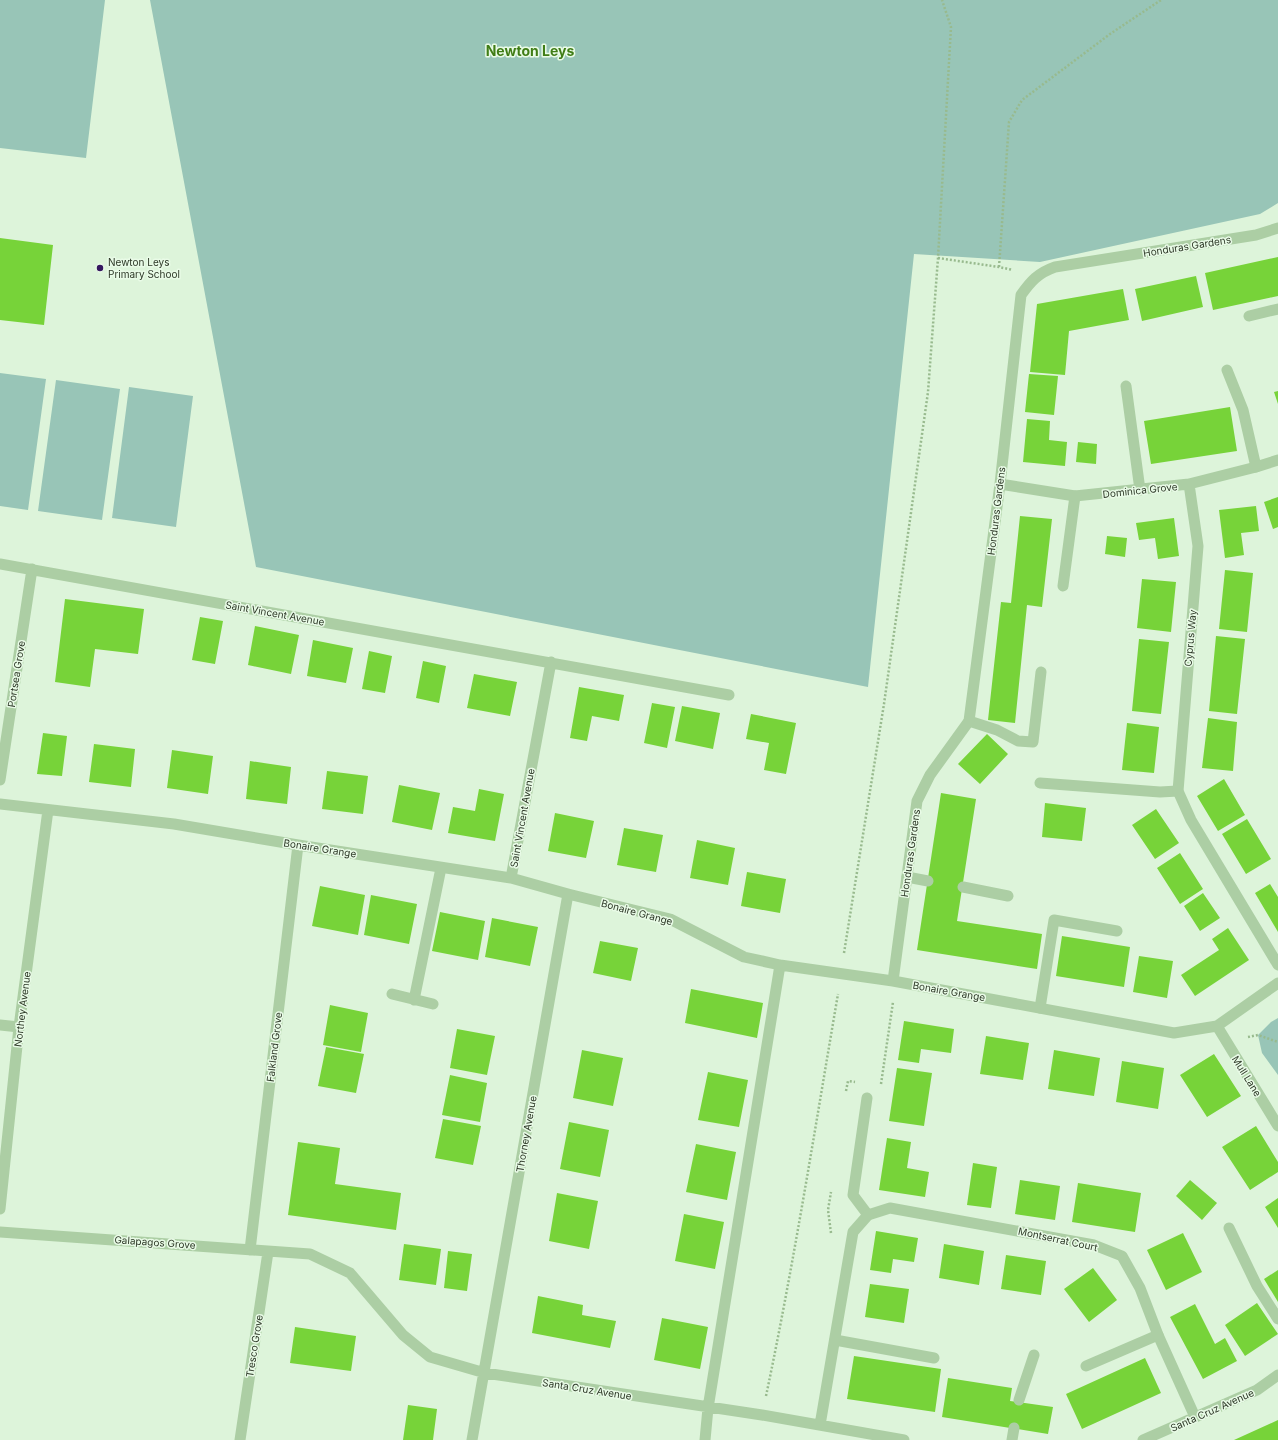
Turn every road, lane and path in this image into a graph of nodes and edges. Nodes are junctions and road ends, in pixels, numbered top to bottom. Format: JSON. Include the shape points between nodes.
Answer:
{"nodes":[{"id":1,"x":942,"y":0,"type":"edge"},
{"id":2,"x":1160,"y":0,"type":"edge"},
{"id":3,"x":1278,"y":228,"type":"edge"},
{"id":4,"x":938,"y":258,"type":"junction"},
{"id":5,"x":999,"y":267,"type":"junction"},
{"id":6,"x":1030,"y":282,"type":"junction"},
{"id":7,"x":1278,"y":309,"type":"edge"},
{"id":8,"x":1249,"y":316,"type":"dead end"},
{"id":9,"x":1227,"y":370,"type":"dead end"},
{"id":10,"x":1126,"y":386,"type":"dead end"},
{"id":11,"x":1278,"y":460,"type":"edge"},
{"id":12,"x":1256,"y":467,"type":"junction"},
{"id":13,"x":1000,"y":484,"type":"junction"},
{"id":14,"x":1189,"y":484,"type":"junction"},
{"id":15,"x":1140,"y":490,"type":"junction"},
{"id":16,"x":1075,"y":496,"type":"junction"},
{"id":17,"x":0,"y":564,"type":"edge"},
{"id":18,"x":32,"y":569,"type":"junction"},
{"id":19,"x":1063,"y":586,"type":"dead end"},
{"id":20,"x":550,"y":662,"type":"junction"},
{"id":21,"x":1041,"y":672,"type":"dead end"},
{"id":22,"x":729,"y":695,"type":"dead end"},
{"id":23,"x":969,"y":721,"type":"junction"},
{"id":24,"x":0,"y":780,"type":"edge"},
{"id":25,"x":1040,"y":783,"type":"dead end"},
{"id":26,"x":1178,"y":792,"type":"junction"},
{"id":27,"x":0,"y":804,"type":"edge"},
{"id":28,"x":48,"y":810,"type":"junction"},
{"id":29,"x":298,"y":845,"type":"junction"},
{"id":30,"x":442,"y":868,"type":"junction"},
{"id":31,"x":907,"y":877,"type":"junction"},
{"id":32,"x":511,"y":878,"type":"junction"},
{"id":33,"x":928,"y":881,"type":"dead end"},
{"id":34,"x":963,"y":887,"type":"dead end"},
{"id":35,"x":568,"y":894,"type":"junction"},
{"id":36,"x":1008,"y":896,"type":"dead end"},
{"id":37,"x":1117,"y":931,"type":"dead end"},
{"id":38,"x":780,"y":965,"type":"junction"},
{"id":39,"x":1278,"y":965,"type":"edge"},
{"id":40,"x":841,"y":973,"type":"junction"},
{"id":41,"x":893,"y":981,"type":"junction"},
{"id":42,"x":1278,"y":983,"type":"edge"},
{"id":43,"x":392,"y":994,"type":"dead end"},
{"id":44,"x":414,"y":1000,"type":"junction"},
{"id":45,"x":433,"y":1004,"type":"dead end"},
{"id":46,"x":1040,"y":1008,"type":"junction"},
{"id":47,"x":0,"y":1025,"type":"edge"},
{"id":48,"x":1217,"y":1026,"type":"junction"},
{"id":49,"x":19,"y":1028,"type":"junction"},
{"id":50,"x":1226,"y":1042,"type":"junction"},
{"id":51,"x":1278,"y":1042,"type":"edge"},
{"id":52,"x":867,"y":1098,"type":"dead end"},
{"id":53,"x":1278,"y":1126,"type":"edge"},
{"id":54,"x":0,"y":1209,"type":"edge"},
{"id":55,"x":868,"y":1215,"type":"junction"},
{"id":56,"x":1229,"y":1228,"type":"dead end"},
{"id":57,"x":0,"y":1232,"type":"edge"},
{"id":58,"x":250,"y":1250,"type":"junction"},
{"id":59,"x":268,"y":1252,"type":"junction"},
{"id":60,"x":310,"y":1254,"type":"joint"},
{"id":61,"x":1278,"y":1319,"type":"edge"},
{"id":62,"x":1158,"y":1335,"type":"junction"},
{"id":63,"x":834,"y":1340,"type":"junction"},
{"id":64,"x":1034,"y":1355,"type":"dead end"},
{"id":65,"x":934,"y":1358,"type":"dead end"},
{"id":66,"x":1086,"y":1366,"type":"dead end"},
{"id":67,"x":484,"y":1373,"type":"junction"},
{"id":68,"x":1278,"y":1375,"type":"edge"},
{"id":69,"x":1018,"y":1400,"type":"dead end"},
{"id":70,"x":708,"y":1408,"type":"junction"},
{"id":71,"x":762,"y":1415,"type":"junction"},
{"id":72,"x":1194,"y":1417,"type":"junction"},
{"id":73,"x":820,"y":1425,"type":"junction"},
{"id":74,"x":1014,"y":1428,"type":"dead end"},
{"id":75,"x":240,"y":1440,"type":"edge"},
{"id":76,"x":472,"y":1440,"type":"edge"},
{"id":77,"x":705,"y":1440,"type":"edge"},
{"id":78,"x":904,"y":1440,"type":"edge"},
{"id":79,"x":1012,"y":1440,"type":"edge"},
{"id":80,"x":1143,"y":1440,"type":"edge"}],
"edges":[{"from":1,"to":4,"type":"path","via":[[951,27]]},
{"from":2,"to":5,"type":"path","via":[[1022,100],[1009,122]]},
{"from":3,"to":6,"type":"street","name":"Honduras Gardens","via":[[1256,235],[1055,267],[1044,271]]},
{"from":4,"to":5,"type":"path"},
{"from":4,"to":40,"type":"path","via":[[928,392],[884,704]]},
{"from":5,"to":6,"type":"path","via":[[1014,271]]},
{"from":6,"to":13,"type":"street","name":"Honduras Gardens","via":[[1021,296]]},
{"from":7,"to":8,"type":"street"},
{"from":9,"to":12,"type":"street","via":[[1243,410]]},
{"from":10,"to":15,"type":"street"},
{"from":11,"to":12,"type":"street","name":"Dominica Grove"},
{"from":12,"to":14,"type":"street","name":"Dominica Grove"},
{"from":13,"to":16,"type":"street","name":"Dominica Grove"},
{"from":13,"to":23,"type":"street","name":"Honduras Gardens"},
{"from":14,"to":15,"type":"street","name":"Dominica Grove"},
{"from":14,"to":26,"type":"street","name":"Cyprus Way","via":[[1198,546]]},
{"from":15,"to":16,"type":"street","name":"Dominica Grove"},
{"from":16,"to":19,"type":"street"},
{"from":17,"to":18,"type":"street","name":"Saint Vincent Avenue"},
{"from":18,"to":20,"type":"street","name":"Saint Vincent Avenue"},
{"from":18,"to":24,"type":"street","name":"Portsea Grove"},
{"from":20,"to":22,"type":"street","name":"Saint Vincent Avenue"},
{"from":20,"to":32,"type":"street","name":"Saint Vincent Avenue"},
{"from":21,"to":23,"type":"street","via":[[1034,742],[1018,741],[997,730]]},
{"from":23,"to":31,"type":"street","name":"Honduras Gardens","via":[[930,775],[917,801]]},
{"from":25,"to":26,"type":"street"},
{"from":26,"to":39,"type":"street","name":"Cyprus Way","via":[[1191,820]]},
{"from":27,"to":28,"type":"street","name":"Bonaire Grange"},
{"from":28,"to":29,"type":"street","name":"Bonaire Grange","via":[[174,824]]},
{"from":28,"to":49,"type":"street","name":"Northey Avenue"},
{"from":29,"to":30,"type":"street","name":"Bonaire Grange"},
{"from":29,"to":58,"type":"street","name":"Falkland Grove"},
{"from":30,"to":32,"type":"street","name":"Bonaire Grange"},
{"from":30,"to":44,"type":"street"},
{"from":31,"to":33,"type":"street"},
{"from":31,"to":41,"type":"street","name":"Honduras Gardens"},
{"from":32,"to":35,"type":"street","name":"Bonaire Grange"},
{"from":34,"to":36,"type":"street"},
{"from":35,"to":38,"type":"street","name":"Bonaire Grange","via":[[670,919],[744,957]]},
{"from":35,"to":67,"type":"street","name":"Thorney Avenue"},
{"from":37,"to":46,"type":"street","via":[[1054,920]]},
{"from":38,"to":40,"type":"street","name":"Bonaire Grange"},
{"from":38,"to":70,"type":"street"},
{"from":40,"to":41,"type":"street","name":"Bonaire Grange"},
{"from":40,"to":71,"type":"path","via":[[783,1316]]},
{"from":41,"to":46,"type":"street","name":"Bonaire Grange"},
{"from":42,"to":48,"type":"street","name":"Bonaire Grange"},
{"from":43,"to":44,"type":"street"},
{"from":44,"to":45,"type":"street"},
{"from":46,"to":48,"type":"street","name":"Bonaire Grange","via":[[1174,1033]]},
{"from":47,"to":49,"type":"street"},
{"from":48,"to":50,"type":"street","name":"Mull Lane"},
{"from":49,"to":54,"type":"street","name":"Northey Avenue"},
{"from":50,"to":51,"type":"path","via":[[1258,1035]]},
{"from":50,"to":53,"type":"street","name":"Mull Lane"},
{"from":52,"to":55,"type":"street","via":[[854,1195]]},
{"from":55,"to":62,"type":"street","name":"Montserrat Court","via":[[890,1208],[1094,1245],[1122,1256],[1140,1288]]},
{"from":55,"to":63,"type":"street","via":[[853,1232]]},
{"from":56,"to":61,"type":"street","via":[[1257,1286]]},
{"from":57,"to":58,"type":"street","name":"Galapagos Grove"},
{"from":58,"to":59,"type":"street","name":"Galapagos Grove"},
{"from":59,"to":60,"type":"street","name":"Galapagos Grove"},
{"from":59,"to":75,"type":"street","name":"Tresco Grove"},
{"from":60,"to":67,"type":"street","name":"Santa Cruz Avenue","via":[[350,1273],[403,1335],[430,1357]]},
{"from":62,"to":66,"type":"street"},
{"from":62,"to":72,"type":"street","name":"Montserrat Court"},
{"from":63,"to":65,"type":"street"},
{"from":63,"to":73,"type":"street"},
{"from":64,"to":69,"type":"street"},
{"from":67,"to":70,"type":"street","name":"Santa Cruz Avenue"},
{"from":67,"to":76,"type":"street","name":"Thorney Avenue"},
{"from":68,"to":72,"type":"street","name":"Santa Cruz Avenue","via":[[1257,1390]]},
{"from":70,"to":71,"type":"street","name":"Santa Cruz Avenue"},
{"from":70,"to":77,"type":"street"},
{"from":71,"to":73,"type":"street","name":"Santa Cruz Avenue"},
{"from":72,"to":80,"type":"street","name":"Santa Cruz Avenue"},
{"from":73,"to":78,"type":"street","name":"Santa Cruz Avenue"},
{"from":74,"to":79,"type":"street"}]}
